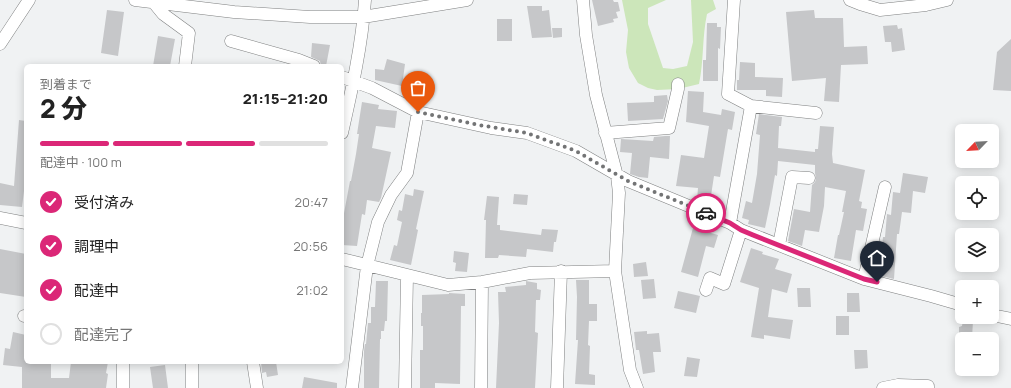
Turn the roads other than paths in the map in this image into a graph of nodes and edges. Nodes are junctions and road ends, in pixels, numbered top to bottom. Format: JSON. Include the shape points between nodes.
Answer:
{"nodes":[{"id":1,"x":29,"y":0,"type":"edge"},
{"id":2,"x":135,"y":0,"type":"edge"},
{"id":3,"x":364,"y":0,"type":"edge"},
{"id":4,"x":467,"y":0,"type":"edge"},
{"id":5,"x":583,"y":0,"type":"edge"},
{"id":6,"x":734,"y":0,"type":"edge"},
{"id":7,"x":850,"y":0,"type":"edge"},
{"id":8,"x":947,"y":0,"type":"edge"},
{"id":9,"x":154,"y":3,"type":"junction"},
{"id":10,"x":196,"y":4,"type":"edge"},
{"id":11,"x":880,"y":5,"type":"edge"},
{"id":12,"x":364,"y":17,"type":"junction"},
{"id":13,"x":231,"y":41,"type":"dead end"},
{"id":14,"x":0,"y":44,"type":"edge"},
{"id":15,"x":185,"y":64,"type":"edge"},
{"id":16,"x":309,"y":64,"type":"edge"},
{"id":17,"x":344,"y":79,"type":"edge"},
{"id":18,"x":354,"y":82,"type":"junction"},
{"id":19,"x":678,"y":84,"type":"dead end"},
{"id":20,"x":751,"y":106,"type":"junction"},
{"id":21,"x":418,"y":112,"type":"junction"},
{"id":22,"x":816,"y":112,"type":"dead end"},
{"id":23,"x":344,"y":124,"type":"edge"},
{"id":24,"x":605,"y":133,"type":"junction"},
{"id":25,"x":617,"y":176,"type":"junction"},
{"id":26,"x":809,"y":178,"type":"dead end"},
{"id":27,"x":885,"y":187,"type":"dead end"},
{"id":28,"x":0,"y":218,"type":"edge"},
{"id":29,"x":24,"y":223,"type":"edge"},
{"id":30,"x":730,"y":223,"type":"junction"},
{"id":31,"x":741,"y":230,"type":"junction"},
{"id":32,"x":779,"y":245,"type":"junction"},
{"id":33,"x":344,"y":260,"type":"edge"},
{"id":34,"x":367,"y":266,"type":"junction"},
{"id":35,"x":561,"y":271,"type":"junction"},
{"id":36,"x":615,"y":271,"type":"junction"},
{"id":37,"x":407,"y":276,"type":"junction"},
{"id":38,"x":864,"y":279,"type":"junction"},
{"id":39,"x":482,"y":282,"type":"junction"},
{"id":40,"x":706,"y":290,"type":"dead end"},
{"id":41,"x":955,"y":303,"type":"edge"},
{"id":42,"x":999,"y":316,"type":"edge"},
{"id":43,"x":1011,"y":319,"type":"edge"},
{"id":44,"x":123,"y":364,"type":"edge"},
{"id":45,"x":192,"y":364,"type":"edge"},
{"id":46,"x":253,"y":364,"type":"edge"},
{"id":47,"x":123,"y":388,"type":"edge"},
{"id":48,"x":192,"y":388,"type":"edge"},
{"id":49,"x":257,"y":388,"type":"edge"},
{"id":50,"x":352,"y":388,"type":"edge"},
{"id":51,"x":405,"y":388,"type":"edge"},
{"id":52,"x":481,"y":388,"type":"edge"},
{"id":53,"x":557,"y":388,"type":"edge"},
{"id":54,"x":637,"y":388,"type":"edge"},
{"id":55,"x":883,"y":388,"type":"edge"},
{"id":56,"x":928,"y":388,"type":"edge"}],
"edges":[{"from":1,"to":14,"type":"street"},
{"from":2,"to":9,"type":"street"},
{"from":3,"to":12,"type":"street"},
{"from":4,"to":12,"type":"street"},
{"from":5,"to":24,"type":"street","via":[[586,35]]},
{"from":6,"to":20,"type":"street","via":[[728,94]]},
{"from":7,"to":11,"type":"street","via":[[874,9]]},
{"from":8,"to":11,"type":"street","via":[[926,5]]},
{"from":9,"to":10,"type":"street"},
{"from":9,"to":15,"type":"street","via":[[162,14],[190,33]]},
{"from":10,"to":12,"type":"street","via":[[234,12],[310,17]]},
{"from":12,"to":18,"type":"street"},
{"from":13,"to":16,"type":"street"},
{"from":17,"to":18,"type":"street"},
{"from":18,"to":21,"type":"street","via":[[372,88]]},
{"from":18,"to":23,"type":"street"},
{"from":19,"to":24,"type":"street","via":[[669,128]]},
{"from":20,"to":22,"type":"street"},
{"from":20,"to":30,"type":"street"},
{"from":21,"to":25,"type":"street","via":[[527,133],[576,151]]},
{"from":21,"to":34,"type":"street","via":[[407,173],[378,222]]},
{"from":24,"to":25,"type":"street"},
{"from":25,"to":30,"type":"street"},
{"from":25,"to":36,"type":"street"},
{"from":26,"to":32,"type":"street","via":[[792,177]]},
{"from":27,"to":38,"type":"street"},
{"from":28,"to":29,"type":"street"},
{"from":30,"to":31,"type":"street"},
{"from":31,"to":32,"type":"street"},
{"from":31,"to":40,"type":"street","via":[[724,284],[710,278]]},
{"from":32,"to":38,"type":"street"},
{"from":33,"to":34,"type":"street"},
{"from":34,"to":37,"type":"street"},
{"from":34,"to":50,"type":"street"},
{"from":35,"to":36,"type":"street"},
{"from":35,"to":39,"type":"street","via":[[530,273]]},
{"from":35,"to":53,"type":"street"},
{"from":36,"to":54,"type":"street","via":[[630,370]]},
{"from":37,"to":39,"type":"street","via":[[448,285]]},
{"from":37,"to":51,"type":"street"},
{"from":38,"to":41,"type":"street"},
{"from":39,"to":52,"type":"street"},
{"from":42,"to":43,"type":"street"},
{"from":44,"to":47,"type":"street"},
{"from":45,"to":48,"type":"street"},
{"from":46,"to":49,"type":"street"},
{"from":55,"to":56,"type":"street","via":[[898,385]]}]}
